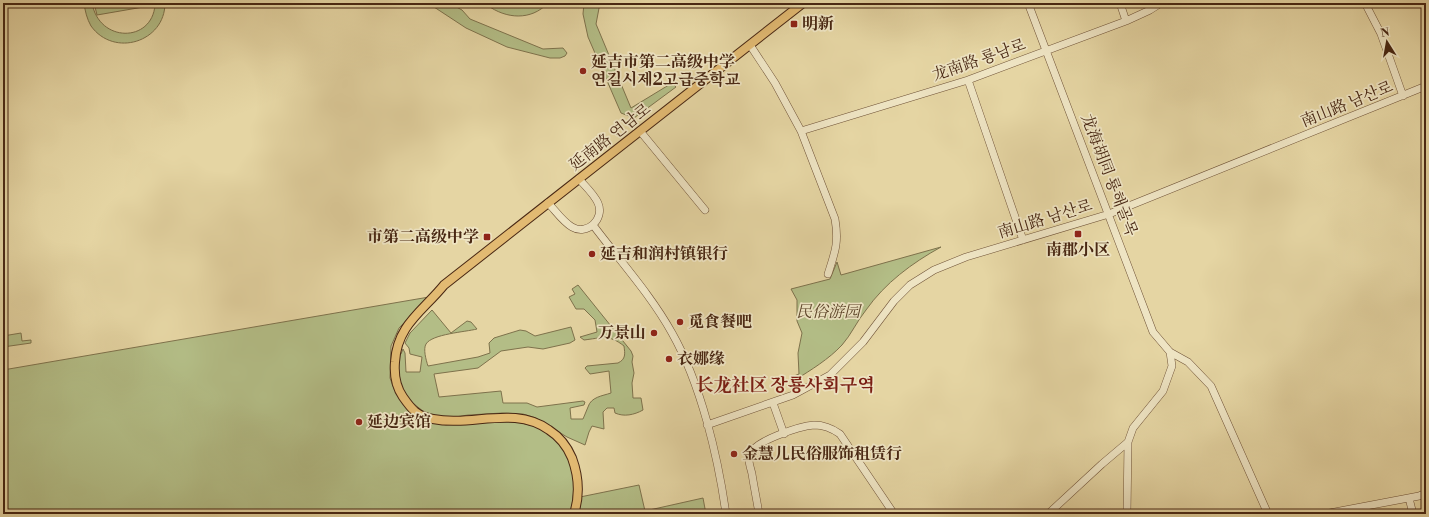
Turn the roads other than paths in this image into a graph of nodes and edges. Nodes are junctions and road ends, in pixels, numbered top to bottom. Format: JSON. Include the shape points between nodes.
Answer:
{"nodes":[{"id":1,"x":803,"y":3,"type":"edge"},
{"id":2,"x":1028,"y":3,"type":"edge"},
{"id":3,"x":1120,"y":3,"type":"edge"},
{"id":4,"x":1161,"y":3,"type":"edge"},
{"id":5,"x":1365,"y":3,"type":"edge"},
{"id":6,"x":1126,"y":21,"type":"junction"},
{"id":7,"x":750,"y":45,"type":"junction"},
{"id":8,"x":1047,"y":51,"type":"junction"},
{"id":9,"x":968,"y":80,"type":"junction"},
{"id":10,"x":1426,"y":86,"type":"edge"},
{"id":11,"x":1403,"y":96,"type":"junction"},
{"id":12,"x":802,"y":131,"type":"junction"},
{"id":13,"x":640,"y":132,"type":"junction"},
{"id":14,"x":579,"y":179,"type":"junction"},
{"id":15,"x":548,"y":203,"type":"junction"},
{"id":16,"x":705,"y":210,"type":"dead end"},
{"id":17,"x":1109,"y":214,"type":"junction"},
{"id":18,"x":593,"y":226,"type":"junction"},
{"id":19,"x":1023,"y":240,"type":"junction"},
{"id":20,"x":828,"y":274,"type":"dead end"},
{"id":21,"x":1170,"y":352,"type":"junction"},
{"id":22,"x":1188,"y":362,"type":"junction"},
{"id":23,"x":1169,"y":376,"type":"junction"},
{"id":24,"x":773,"y":403,"type":"junction"},
{"id":25,"x":707,"y":425,"type":"junction"},
{"id":26,"x":784,"y":434,"type":"junction"},
{"id":27,"x":1128,"y":442,"type":"junction"},
{"id":28,"x":1426,"y":493,"type":"edge"},
{"id":29,"x":1409,"y":498,"type":"junction"},
{"id":30,"x":574,"y":514,"type":"edge"},
{"id":31,"x":726,"y":514,"type":"edge"},
{"id":32,"x":759,"y":514,"type":"edge"},
{"id":33,"x":894,"y":514,"type":"edge"},
{"id":34,"x":1048,"y":514,"type":"edge"},
{"id":35,"x":1127,"y":514,"type":"edge"},
{"id":36,"x":1268,"y":514,"type":"edge"},
{"id":37,"x":1324,"y":514,"type":"edge"},
{"id":38,"x":1413,"y":514,"type":"edge"}],
"edges":[{"from":1,"to":7,"type":"main road","name":"延南路 연남로"},
{"from":2,"to":8,"type":"street","name":"龙海胡同 룡해골목"},
{"from":3,"to":6,"type":"street"},
{"from":4,"to":6,"type":"street","name":"龙南路 룡남로"},
{"from":5,"to":11,"type":"street","via":[[1381,34]]},
{"from":6,"to":8,"type":"street","name":"龙南路 룡남로"},
{"from":7,"to":12,"type":"street","via":[[775,82]]},
{"from":7,"to":13,"type":"main road","name":"延南路 연남로"},
{"from":8,"to":9,"type":"street","name":"龙南路 룡남로"},
{"from":8,"to":17,"type":"street","name":"龙海胡同 룡해골목"},
{"from":9,"to":12,"type":"street","name":"龙南路 룡남로"},
{"from":9,"to":19,"type":"street"},
{"from":10,"to":11,"type":"street","name":"南山路 남산로"},
{"from":11,"to":17,"type":"street","name":"南山路 남산로"},
{"from":12,"to":20,"type":"street","via":[[835,219],[838,235],[837,248]]},
{"from":13,"to":14,"type":"main road","name":"延南路 연남로"},
{"from":13,"to":16,"type":"street"},
{"from":14,"to":15,"type":"main road","name":"延南路 연남로"},
{"from":14,"to":18,"type":"street","via":[[598,204],[599,216]]},
{"from":15,"to":18,"type":"street","via":[[572,227],[582,230]]},
{"from":15,"to":30,"type":"main road","name":"延南路 연남로","via":[[450,280],[418,312],[408,323],[399,340],[394,368],[396,382],[402,394],[410,407],[421,417],[453,421],[510,417],[545,427],[565,444],[573,460],[579,487]]},
{"from":17,"to":19,"type":"street","name":"南山路 남산로"},
{"from":17,"to":21,"type":"street","name":"龙海胡同 룡해골목","via":[[1153,332]]},
{"from":18,"to":25,"type":"street","via":[[654,305],[672,333],[691,373]]},
{"from":19,"to":24,"type":"street","name":"南山路 남산로","via":[[954,261],[910,285],[894,301],[863,342],[830,375]]},
{"from":21,"to":22,"type":"street"},
{"from":21,"to":23,"type":"street","via":[[1172,366]]},
{"from":22,"to":23,"type":"street","via":[[1175,366]]},
{"from":22,"to":36,"type":"street","via":[[1211,386]]},
{"from":23,"to":27,"type":"street","via":[[1163,391],[1133,428]]},
{"from":24,"to":25,"type":"street","name":"南山路 남산로"},
{"from":24,"to":26,"type":"street"},
{"from":25,"to":31,"type":"street","via":[[720,474]]},
{"from":26,"to":32,"type":"street","via":[[761,442],[749,456]]},
{"from":26,"to":33,"type":"street","via":[[815,425],[840,434]]},
{"from":27,"to":34,"type":"street"},
{"from":27,"to":35,"type":"street"},
{"from":28,"to":29,"type":"street"},
{"from":29,"to":37,"type":"street"},
{"from":29,"to":38,"type":"street"}]}
